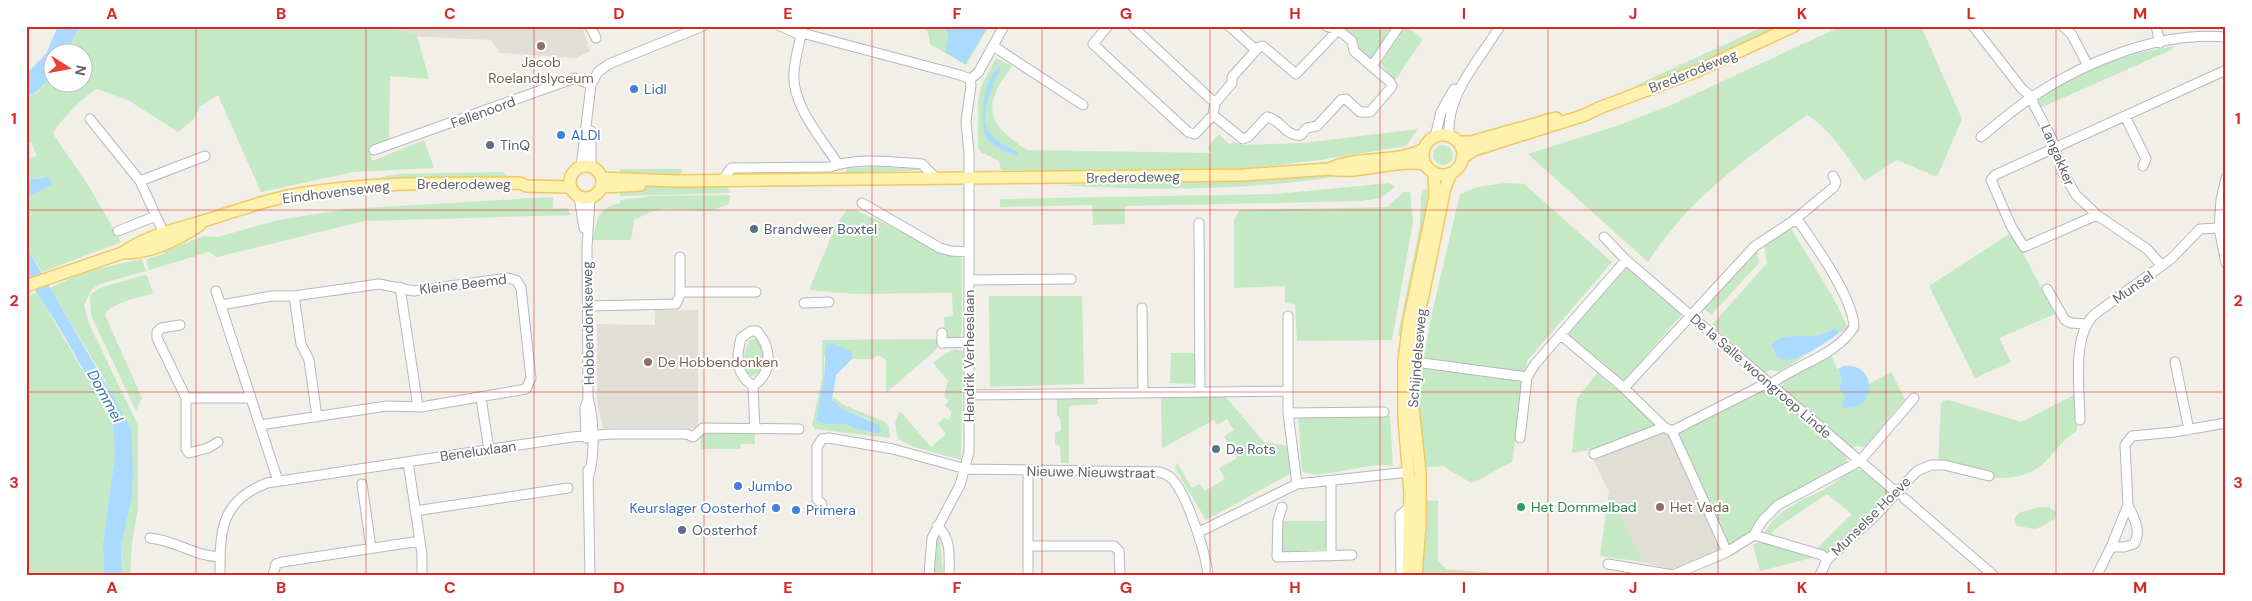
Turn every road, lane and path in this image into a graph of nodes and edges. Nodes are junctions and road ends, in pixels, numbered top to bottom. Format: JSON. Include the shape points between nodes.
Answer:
{"nodes":[{"id":1,"x":590,"y":26,"type":"edge"},
{"id":2,"x":703,"y":26,"type":"edge"},
{"id":3,"x":780,"y":26,"type":"edge"},
{"id":4,"x":1004,"y":26,"type":"edge"},
{"id":5,"x":1108,"y":26,"type":"edge"},
{"id":6,"x":1132,"y":26,"type":"edge"},
{"id":7,"x":1229,"y":26,"type":"edge"},
{"id":8,"x":1326,"y":26,"type":"edge"},
{"id":9,"x":1399,"y":26,"type":"edge"},
{"id":10,"x":1500,"y":26,"type":"edge"},
{"id":11,"x":1801,"y":26,"type":"edge"},
{"id":12,"x":1973,"y":26,"type":"edge"},
{"id":13,"x":2063,"y":26,"type":"edge"},
{"id":14,"x":2156,"y":26,"type":"edge"},
{"id":15,"x":1790,"y":29,"type":"edge"},
{"id":16,"x":2072,"y":30,"type":"edge"},
{"id":17,"x":802,"y":31,"type":"edge"},
{"id":18,"x":1338,"y":34,"type":"junction"},
{"id":19,"x":2226,"y":37,"type":"edge"},
{"id":20,"x":596,"y":38,"type":"dead end"},
{"id":21,"x":2160,"y":43,"type":"junction"},
{"id":22,"x":993,"y":46,"type":"junction"},
{"id":23,"x":1256,"y":51,"type":"junction"},
{"id":24,"x":1372,"y":66,"type":"junction"},
{"id":25,"x":2088,"y":66,"type":"junction"},
{"id":26,"x":2226,"y":70,"type":"edge"},
{"id":27,"x":1466,"y":77,"type":"junction"},
{"id":28,"x":970,"y":80,"type":"junction"},
{"id":29,"x":591,"y":85,"type":"junction"},
{"id":30,"x":2032,"y":97,"type":"junction"},
{"id":31,"x":1212,"y":100,"type":"junction"},
{"id":32,"x":1083,"y":105,"type":"dead end"},
{"id":33,"x":1599,"y":108,"type":"junction"},
{"id":34,"x":1214,"y":115,"type":"junction"},
{"id":35,"x":2125,"y":116,"type":"junction"},
{"id":36,"x":90,"y":120,"type":"dead end"},
{"id":37,"x":1435,"y":137,"type":"junction"},
{"id":38,"x":1981,"y":137,"type":"dead end"},
{"id":39,"x":1453,"y":139,"type":"junction"},
{"id":40,"x":2055,"y":147,"type":"junction"},
{"id":41,"x":1424,"y":149,"type":"junction"},
{"id":42,"x":374,"y":150,"type":"dead end"},
{"id":43,"x":205,"y":156,"type":"dead end"},
{"id":44,"x":1462,"y":158,"type":"junction"},
{"id":45,"x":2147,"y":162,"type":"dead end"},
{"id":46,"x":838,"y":164,"type":"junction"},
{"id":47,"x":1425,"y":164,"type":"junction"},
{"id":48,"x":586,"y":167,"type":"junction"},
{"id":49,"x":1329,"y":169,"type":"junction"},
{"id":50,"x":1434,"y":173,"type":"junction"},
{"id":51,"x":1451,"y":173,"type":"junction"},
{"id":52,"x":1833,"y":176,"type":"dead end"},
{"id":53,"x":968,"y":178,"type":"junction"},
{"id":54,"x":2226,"y":178,"type":"edge"},
{"id":55,"x":937,"y":179,"type":"junction"},
{"id":56,"x":723,"y":180,"type":"junction"},
{"id":57,"x":140,"y":181,"type":"junction"},
{"id":58,"x":602,"y":182,"type":"junction"},
{"id":59,"x":570,"y":183,"type":"junction"},
{"id":60,"x":407,"y":184,"type":"joint"},
{"id":61,"x":585,"y":198,"type":"junction"},
{"id":62,"x":862,"y":203,"type":"dead end"},
{"id":63,"x":2097,"y":215,"type":"junction"},
{"id":64,"x":156,"y":216,"type":"junction"},
{"id":65,"x":1793,"y":220,"type":"junction"},
{"id":66,"x":1199,"y":223,"type":"dead end"},
{"id":67,"x":2218,"y":228,"type":"junction"},
{"id":68,"x":118,"y":231,"type":"dead end"},
{"id":69,"x":1604,"y":237,"type":"dead end"},
{"id":70,"x":167,"y":238,"type":"junction"},
{"id":71,"x":969,"y":252,"type":"junction"},
{"id":72,"x":680,"y":257,"type":"dead end"},
{"id":73,"x":1626,"y":260,"type":"junction"},
{"id":74,"x":2226,"y":263,"type":"edge"},
{"id":75,"x":2162,"y":266,"type":"junction"},
{"id":76,"x":1071,"y":279,"type":"dead end"},
{"id":77,"x":969,"y":280,"type":"junction"},
{"id":78,"x":26,"y":286,"type":"edge"},
{"id":79,"x":400,"y":287,"type":"junction"},
{"id":80,"x":2047,"y":289,"type":"dead end"},
{"id":81,"x":216,"y":291,"type":"dead end"},
{"id":82,"x":680,"y":292,"type":"junction"},
{"id":83,"x":756,"y":292,"type":"dead end"},
{"id":84,"x":294,"y":296,"type":"junction"},
{"id":85,"x":829,"y":302,"type":"dead end"},
{"id":86,"x":220,"y":304,"type":"junction"},
{"id":87,"x":804,"y":304,"type":"dead end"},
{"id":88,"x":588,"y":306,"type":"junction"},
{"id":89,"x":1142,"y":308,"type":"dead end"},
{"id":90,"x":1690,"y":315,"type":"junction"},
{"id":91,"x":1288,"y":316,"type":"dead end"},
{"id":92,"x":2085,"y":324,"type":"junction"},
{"id":93,"x":180,"y":325,"type":"dead end"},
{"id":94,"x":942,"y":333,"type":"dead end"},
{"id":95,"x":1561,"y":335,"type":"junction"},
{"id":96,"x":969,"y":342,"type":"junction"},
{"id":97,"x":1410,"y":361,"type":"junction"},
{"id":98,"x":2175,"y":362,"type":"dead end"},
{"id":99,"x":1527,"y":377,"type":"junction"},
{"id":100,"x":1770,"y":384,"type":"junction"},
{"id":101,"x":753,"y":386,"type":"junction"},
{"id":102,"x":1624,"y":388,"type":"junction"},
{"id":103,"x":1288,"y":391,"type":"junction"},
{"id":104,"x":1143,"y":392,"type":"junction"},
{"id":105,"x":1200,"y":392,"type":"junction"},
{"id":106,"x":970,"y":395,"type":"junction"},
{"id":107,"x":186,"y":398,"type":"junction"},
{"id":108,"x":251,"y":398,"type":"junction"},
{"id":109,"x":481,"y":398,"type":"junction"},
{"id":110,"x":1914,"y":398,"type":"dead end"},
{"id":111,"x":418,"y":407,"type":"junction"},
{"id":112,"x":1384,"y":412,"type":"dead end"},
{"id":113,"x":1288,"y":413,"type":"junction"},
{"id":114,"x":317,"y":416,"type":"junction"},
{"id":115,"x":2080,"y":420,"type":"dead end"},
{"id":116,"x":2226,"y":423,"type":"edge"},
{"id":117,"x":260,"y":425,"type":"junction"},
{"id":118,"x":755,"y":429,"type":"junction"},
{"id":119,"x":799,"y":429,"type":"dead end"},
{"id":120,"x":1668,"y":429,"type":"junction"},
{"id":121,"x":2189,"y":430,"type":"junction"},
{"id":122,"x":589,"y":436,"type":"junction"},
{"id":123,"x":1520,"y":438,"type":"dead end"},
{"id":124,"x":218,"y":442,"type":"dead end"},
{"id":125,"x":489,"y":450,"type":"junction"},
{"id":126,"x":1594,"y":454,"type":"dead end"},
{"id":127,"x":1860,"y":461,"type":"junction"},
{"id":128,"x":408,"y":462,"type":"junction"},
{"id":129,"x":966,"y":470,"type":"junction"},
{"id":130,"x":1028,"y":471,"type":"junction"},
{"id":131,"x":1409,"y":472,"type":"junction"},
{"id":132,"x":1990,"y":476,"type":"dead end"},
{"id":133,"x":278,"y":481,"type":"junction"},
{"id":134,"x":362,"y":484,"type":"dead end"},
{"id":135,"x":1296,"y":484,"type":"junction"},
{"id":136,"x":1331,"y":486,"type":"dead end"},
{"id":137,"x":568,"y":488,"type":"dead end"},
{"id":138,"x":1896,"y":492,"type":"junction"},
{"id":139,"x":1904,"y":498,"type":"dead end"},
{"id":140,"x":822,"y":504,"type":"dead end"},
{"id":141,"x":2128,"y":505,"type":"junction"},
{"id":142,"x":1282,"y":507,"type":"dead end"},
{"id":143,"x":1410,"y":507,"type":"junction"},
{"id":144,"x":416,"y":511,"type":"junction"},
{"id":145,"x":937,"y":526,"type":"junction"},
{"id":146,"x":1199,"y":532,"type":"junction"},
{"id":147,"x":1754,"y":535,"type":"junction"},
{"id":148,"x":150,"y":538,"type":"dead end"},
{"id":149,"x":420,"y":541,"type":"junction"},
{"id":150,"x":1028,"y":546,"type":"junction"},
{"id":151,"x":2111,"y":547,"type":"junction"},
{"id":152,"x":371,"y":548,"type":"junction"},
{"id":153,"x":1726,"y":552,"type":"junction"},
{"id":154,"x":1352,"y":555,"type":"dead end"},
{"id":155,"x":1331,"y":556,"type":"junction"},
{"id":156,"x":220,"y":557,"type":"junction"},
{"id":157,"x":1827,"y":560,"type":"junction"},
{"id":158,"x":1608,"y":564,"type":"dead end"},
{"id":159,"x":220,"y":575,"type":"edge"},
{"id":160,"x":273,"y":575,"type":"edge"},
{"id":161,"x":422,"y":575,"type":"edge"},
{"id":162,"x":590,"y":575,"type":"edge"},
{"id":163,"x":929,"y":575,"type":"edge"},
{"id":164,"x":949,"y":575,"type":"edge"},
{"id":165,"x":1028,"y":575,"type":"edge"},
{"id":166,"x":1120,"y":575,"type":"edge"},
{"id":167,"x":1208,"y":575,"type":"edge"},
{"id":168,"x":1401,"y":575,"type":"edge"},
{"id":169,"x":1408,"y":575,"type":"edge"},
{"id":170,"x":1416,"y":575,"type":"edge"},
{"id":171,"x":1820,"y":575,"type":"edge"},
{"id":172,"x":1993,"y":575,"type":"edge"},
{"id":173,"x":2097,"y":575,"type":"edge"}],
"edges":[{"from":1,"to":20,"type":"street"},
{"from":2,"to":29,"type":"street","via":[[609,64],[598,72]]},
{"from":3,"to":17,"type":"street"},
{"from":4,"to":22,"type":"street"},
{"from":5,"to":34,"type":"street","via":[[1093,44],[1188,132],[1198,132]]},
{"from":6,"to":31,"type":"street"},
{"from":7,"to":23,"type":"street"},
{"from":8,"to":18,"type":"street"},
{"from":9,"to":24,"type":"street"},
{"from":10,"to":27,"type":"street"},
{"from":11,"to":15,"type":"main road","name":"Brederodeweg"},
{"from":12,"to":30,"type":"street","name":"Langakker","via":[[2022,89]]},
{"from":13,"to":16,"type":"street"},
{"from":14,"to":21,"type":"street"},
{"from":15,"to":33,"type":"main road","name":"Brederodeweg","via":[[1695,72]]},
{"from":16,"to":25,"type":"street"},
{"from":17,"to":28,"type":"street"},
{"from":17,"to":46,"type":"street","via":[[794,73],[796,92]]},
{"from":18,"to":23,"type":"street","via":[[1296,74],[1263,46]]},
{"from":18,"to":24,"type":"street","via":[[1352,41],[1354,51]]},
{"from":19,"to":21,"type":"street"},
{"from":21,"to":25,"type":"street"},
{"from":22,"to":28,"type":"street","via":[[978,73]]},
{"from":22,"to":32,"type":"street"},
{"from":23,"to":31,"type":"street","via":[[1232,77],[1232,84]]},
{"from":24,"to":34,"type":"street","via":[[1392,86],[1370,112],[1360,112],[1346,99],[1341,100],[1317,126],[1308,128],[1301,135],[1290,134],[1267,118],[1243,139]]},
{"from":25,"to":30,"type":"street"},
{"from":26,"to":35,"type":"street"},
{"from":27,"to":37,"type":"street","via":[[1458,83],[1442,108]]},
{"from":27,"to":39,"type":"street","via":[[1452,105]]},
{"from":28,"to":53,"type":"street","name":"Hendrik Verheeslaan","via":[[966,121]]},
{"from":29,"to":42,"type":"street","name":"Fellenoord","via":[[575,78]]},
{"from":29,"to":48,"type":"street"},
{"from":30,"to":38,"type":"street"},
{"from":30,"to":40,"type":"street","name":"Langakker"},
{"from":31,"to":34,"type":"street"},
{"from":33,"to":39,"type":"main road","name":"Brederodeweg","via":[[1471,142]]},
{"from":33,"to":44,"type":"main road","name":"Brederodeweg","via":[[1474,150]]},
{"from":35,"to":40,"type":"street"},
{"from":35,"to":45,"type":"street"},
{"from":36,"to":57,"type":"street"},
{"from":37,"to":39,"type":"main road"},
{"from":37,"to":41,"type":"main road"},
{"from":39,"to":44,"type":"main road","via":[[1461,147]]},
{"from":40,"to":63,"type":"street","name":"Langakker","via":[[2072,189]]},
{"from":40,"to":63,"type":"street","via":[[1992,177],[1992,184],[2024,248]]},
{"from":41,"to":47,"type":"main road"},
{"from":41,"to":49,"type":"main road","name":"Brederodeweg","via":[[1412,154],[1342,162]]},
{"from":43,"to":57,"type":"street"},
{"from":44,"to":51,"type":"main road"},
{"from":46,"to":55,"type":"street","via":[[922,164]]},
{"from":46,"to":56,"type":"street","via":[[830,167],[731,168]]},
{"from":47,"to":49,"type":"main road","name":"Brederodeweg","via":[[1412,162],[1343,172]]},
{"from":47,"to":50,"type":"main road"},
{"from":48,"to":58,"type":"main road","via":[[597,171]]},
{"from":48,"to":59,"type":"main road"},
{"from":49,"to":53,"type":"main road","name":"Brederodeweg","via":[[1243,175]]},
{"from":50,"to":51,"type":"main road"},
{"from":50,"to":97,"type":"main road","name":"Schijndelseweg","via":[[1435,197],[1409,321]]},
{"from":51,"to":97,"type":"main road","name":"Schijndelseweg","via":[[1445,188]]},
{"from":52,"to":65,"type":"street","via":[[1834,187]]},
{"from":53,"to":55,"type":"main road","name":"Brederodeweg"},
{"from":53,"to":71,"type":"street","name":"Hendrik Verheeslaan"},
{"from":54,"to":67,"type":"street"},
{"from":55,"to":56,"type":"main road","name":"Brederodeweg"},
{"from":56,"to":58,"type":"main road","name":"Brederodeweg","via":[[662,184]]},
{"from":57,"to":64,"type":"street"},
{"from":58,"to":61,"type":"main road","via":[[597,194]]},
{"from":59,"to":60,"type":"main road","name":"Brederodeweg","via":[[526,179],[520,184]]},
{"from":59,"to":61,"type":"main road"},
{"from":60,"to":70,"type":"main road","name":"Eindhovenseweg","via":[[367,185],[305,193],[237,209]]},
{"from":61,"to":88,"type":"street","name":"Hobbendonkseweg"},
{"from":62,"to":71,"type":"street","via":[[940,248]]},
{"from":63,"to":75,"type":"street","name":"Langakker","via":[[2138,242]]},
{"from":64,"to":68,"type":"street"},
{"from":64,"to":70,"type":"street"},
{"from":65,"to":90,"type":"street","via":[[1755,246]]},
{"from":65,"to":100,"type":"street","via":[[1799,222],[1827,262],[1851,312],[1854,327],[1847,338],[1834,348]]},
{"from":66,"to":105,"type":"street"},
{"from":67,"to":74,"type":"street"},
{"from":67,"to":75,"type":"street","name":"Munsel","via":[[2200,229]]},
{"from":69,"to":73,"type":"street","name":"De la Salle woongroep Linde"},
{"from":70,"to":78,"type":"main road","name":"Eindhovenseweg","via":[[131,246],[122,253]]},
{"from":71,"to":77,"type":"street","name":"Hendrik Verheeslaan"},
{"from":72,"to":82,"type":"street"},
{"from":73,"to":90,"type":"street","name":"De la Salle woongroep Linde"},
{"from":73,"to":95,"type":"street"},
{"from":75,"to":92,"type":"street","name":"Munsel"},
{"from":76,"to":77,"type":"street"},
{"from":77,"to":96,"type":"street","name":"Hendrik Verheeslaan"},
{"from":79,"to":84,"type":"street","name":"Kleine Beemd","via":[[379,284]]},
{"from":79,"to":109,"type":"street","name":"Kleine Beemd","via":[[414,291],[508,278],[520,284],[528,335],[530,385],[521,391]]},
{"from":79,"to":111,"type":"street","name":"Kleine Beemd"},
{"from":80,"to":92,"type":"street","via":[[2066,320]]},
{"from":81,"to":86,"type":"street"},
{"from":82,"to":83,"type":"street"},
{"from":82,"to":88,"type":"street","via":[[679,300],[672,306]]},
{"from":84,"to":86,"type":"street","name":"Kleine Beemd"},
{"from":84,"to":114,"type":"street","via":[[301,344],[309,360]]},
{"from":85,"to":87,"type":"street"},
{"from":86,"to":108,"type":"street"},
{"from":88,"to":122,"type":"street","name":"Hobbendonkseweg","via":[[588,398],[585,408]]},
{"from":89,"to":104,"type":"street"},
{"from":90,"to":100,"type":"street","name":"De la Salle woongroep Linde"},
{"from":90,"to":102,"type":"street"},
{"from":91,"to":103,"type":"street"},
{"from":92,"to":115,"type":"street","via":[[2080,342]]},
{"from":93,"to":107,"type":"street","via":[[160,328],[157,338]]},
{"from":94,"to":96,"type":"street","via":[[942,343]]},
{"from":95,"to":99,"type":"street"},
{"from":95,"to":102,"type":"street"},
{"from":96,"to":106,"type":"street","name":"Hendrik Verheeslaan"},
{"from":97,"to":99,"type":"street"},
{"from":97,"to":131,"type":"main road","name":"Schijndelseweg","via":[[1404,418]]},
{"from":97,"to":170,"type":"main road","name":"Schijndelseweg","via":[[1421,493]]},
{"from":98,"to":121,"type":"street"},
{"from":99,"to":123,"type":"street"},
{"from":100,"to":120,"type":"street"},
{"from":100,"to":127,"type":"street","name":"De la Salle woongroep Linde"},
{"from":101,"to":101,"type":"street","via":[[760,382],[769,357],[764,340],[757,331],[741,338],[736,358],[740,372]]},
{"from":101,"to":118,"type":"street"},
{"from":102,"to":120,"type":"street"},
{"from":103,"to":105,"type":"street"},
{"from":103,"to":113,"type":"street"},
{"from":104,"to":105,"type":"street"},
{"from":104,"to":106,"type":"street"},
{"from":106,"to":129,"type":"street","name":"Hendrik Verheeslaan","via":[[970,452]]},
{"from":107,"to":108,"type":"street"},
{"from":107,"to":124,"type":"street","via":[[185,444],[189,458]]},
{"from":108,"to":117,"type":"street"},
{"from":109,"to":111,"type":"street","name":"Kleine Beemd"},
{"from":109,"to":125,"type":"street"},
{"from":110,"to":127,"type":"street"},
{"from":111,"to":114,"type":"street","name":"Kleine Beemd","via":[[387,406]]},
{"from":112,"to":113,"type":"street"},
{"from":113,"to":135,"type":"street"},
{"from":114,"to":117,"type":"street","name":"Kleine Beemd"},
{"from":116,"to":121,"type":"street"},
{"from":117,"to":133,"type":"street"},
{"from":118,"to":119,"type":"street","name":"Beneluxlaan"},
{"from":118,"to":122,"type":"street","name":"Beneluxlaan","via":[[703,428],[693,437],[687,434]]},
{"from":120,"to":126,"type":"street"},
{"from":120,"to":153,"type":"street"},
{"from":121,"to":141,"type":"street","via":[[2128,438],[2125,445]]},
{"from":122,"to":125,"type":"street","name":"Beneluxlaan"},
{"from":122,"to":162,"type":"street","name":"Hobbendonkseweg","via":[[586,464],[589,475]]},
{"from":125,"to":128,"type":"street","name":"Beneluxlaan"},
{"from":127,"to":138,"type":"street","name":"De la Salle woongroep Linde"},
{"from":127,"to":147,"type":"street","via":[[1778,505]]},
{"from":128,"to":133,"type":"street","name":"Beneluxlaan"},
{"from":128,"to":144,"type":"street"},
{"from":129,"to":130,"type":"street","name":"Nieuwe Nieuwstraat"},
{"from":129,"to":140,"type":"street","via":[[879,446],[822,439],[817,447],[817,499]]},
{"from":129,"to":145,"type":"street","name":"Hendrik Verheeslaan"},
{"from":130,"to":146,"type":"street","name":"Nieuwe Nieuwstraat","via":[[1160,472],[1171,478]]},
{"from":130,"to":150,"type":"street"},
{"from":131,"to":135,"type":"street"},
{"from":131,"to":143,"type":"main road","name":"Schijndelseweg"},
{"from":132,"to":138,"type":"street","name":"Munselse Hoeve","via":[[1944,465],[1930,465],[1917,471]]},
{"from":133,"to":156,"type":"street","name":"Beneluxlaan","via":[[255,488],[234,505],[221,532]]},
{"from":134,"to":152,"type":"street"},
{"from":135,"to":146,"type":"street"},
{"from":136,"to":155,"type":"street"},
{"from":137,"to":144,"type":"street"},
{"from":138,"to":157,"type":"street","name":"Munselse Hoeve"},
{"from":139,"to":172,"type":"street"},
{"from":141,"to":151,"type":"street"},
{"from":141,"to":151,"type":"street","via":[[2138,529],[2137,538],[2134,544]]},
{"from":142,"to":155,"type":"street","via":[[1278,520],[1277,557]]},
{"from":143,"to":168,"type":"street","name":"Schijndelseweg","via":[[1400,515]]},
{"from":143,"to":169,"type":"main road","name":"Schijndelseweg"},
{"from":144,"to":149,"type":"street"},
{"from":145,"to":163,"type":"street","name":"Hendrik Verheeslaan","via":[[930,550]]},
{"from":145,"to":164,"type":"street","via":[[948,541]]},
{"from":146,"to":167,"type":"street","name":"Nieuwe Nieuwstraat"},
{"from":147,"to":153,"type":"street"},
{"from":147,"to":157,"type":"street","via":[[1822,555]]},
{"from":148,"to":156,"type":"street","via":[[205,557]]},
{"from":149,"to":152,"type":"street"},
{"from":149,"to":161,"type":"street"},
{"from":150,"to":165,"type":"street"},
{"from":150,"to":166,"type":"street","via":[[1114,546],[1119,551]]},
{"from":151,"to":173,"type":"street"},
{"from":152,"to":160,"type":"street","via":[[282,562],[276,564]]},
{"from":153,"to":158,"type":"street","via":[[1673,574]]},
{"from":154,"to":155,"type":"street"},
{"from":156,"to":159,"type":"street","name":"Beneluxlaan"},
{"from":157,"to":171,"type":"street","name":"Munselse Hoeve"}]}
